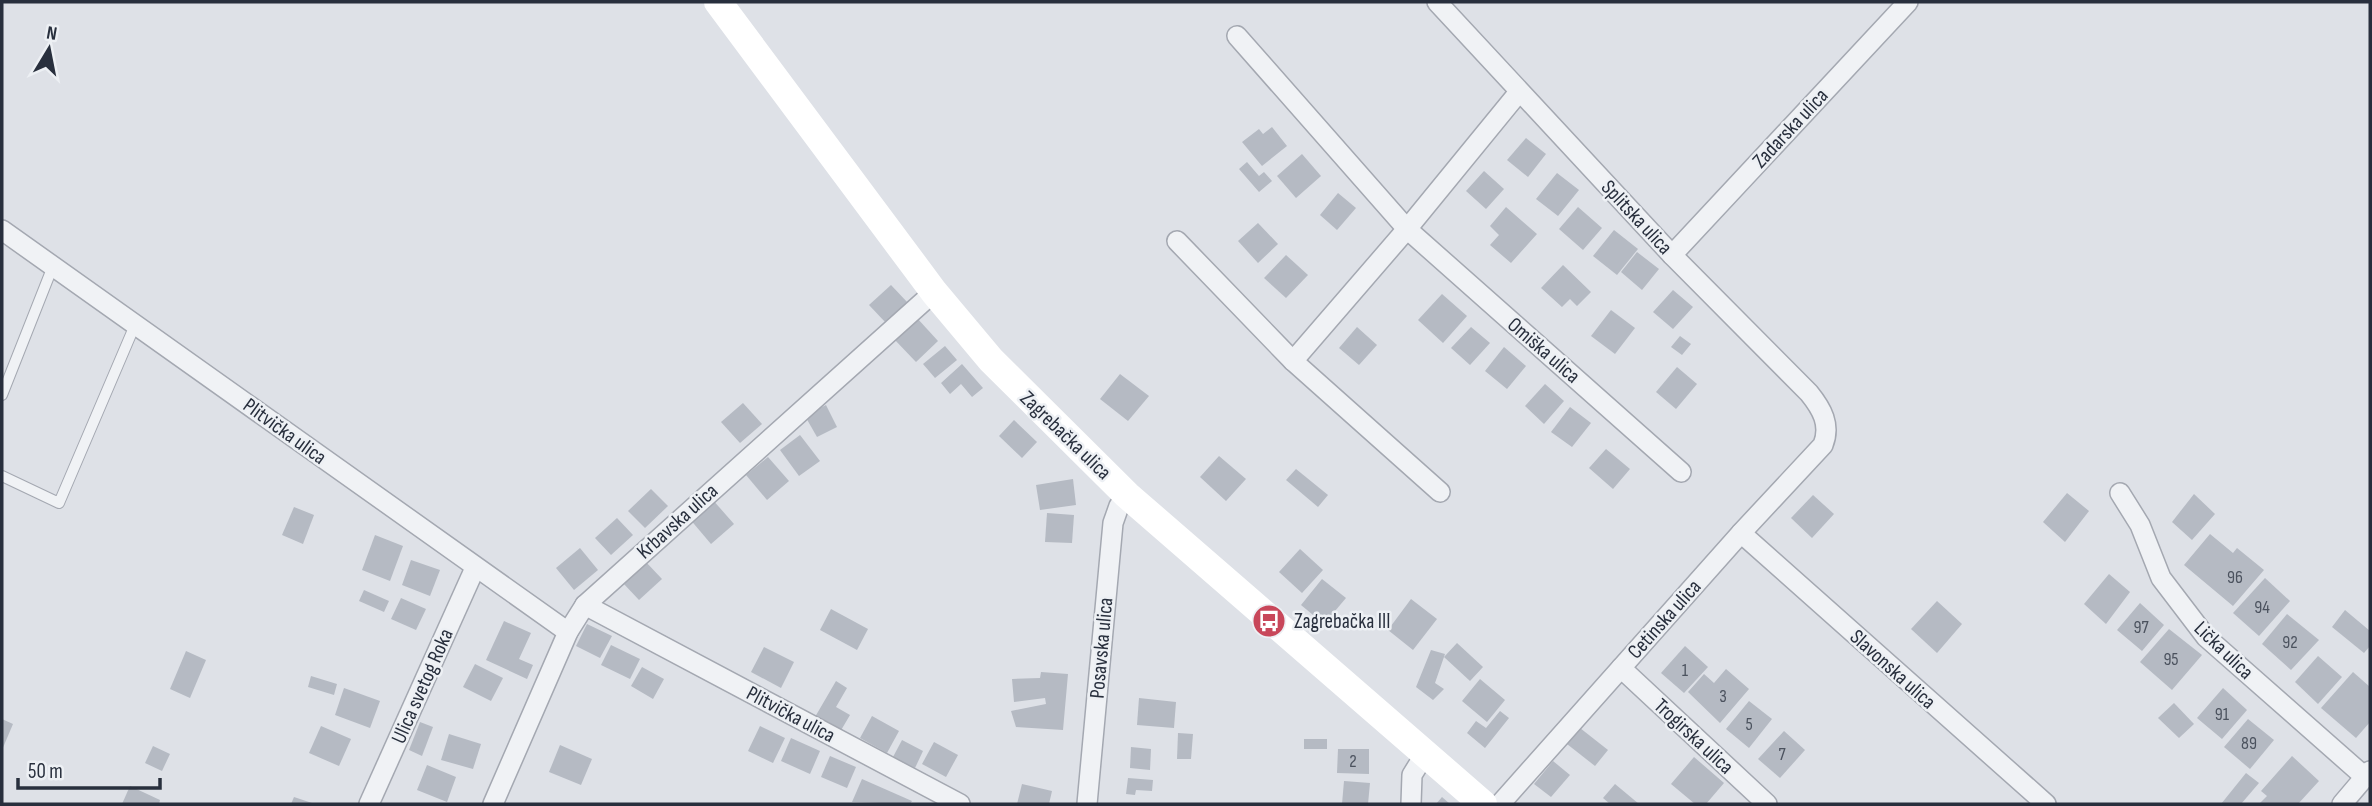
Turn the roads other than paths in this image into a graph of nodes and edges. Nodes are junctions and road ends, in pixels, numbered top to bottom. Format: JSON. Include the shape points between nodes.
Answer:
{"nodes":[{"id":1,"x":718,"y":2,"type":"edge"},
{"id":2,"x":1437,"y":2,"type":"edge"},
{"id":3,"x":1908,"y":2,"type":"edge"},
{"id":4,"x":1237,"y":36,"type":"dead end"},
{"id":5,"x":1519,"y":92,"type":"junction"},
{"id":6,"x":1407,"y":229,"type":"junction"},
{"id":7,"x":2,"y":230,"type":"edge"},
{"id":8,"x":1177,"y":242,"type":"dead end"},
{"id":9,"x":1672,"y":255,"type":"junction"},
{"id":10,"x":53,"y":266,"type":"junction"},
{"id":11,"x":934,"y":292,"type":"junction"},
{"id":12,"x":135,"y":325,"type":"junction"},
{"id":13,"x":1293,"y":361,"type":"junction"},
{"id":14,"x":2,"y":395,"type":"edge"},
{"id":15,"x":1827,"y":435,"type":"joint"},
{"id":16,"x":1682,"y":471,"type":"dead end"},
{"id":17,"x":2,"y":476,"type":"edge"},
{"id":18,"x":1440,"y":492,"type":"dead end"},
{"id":19,"x":2120,"y":493,"type":"dead end"},
{"id":20,"x":1127,"y":495,"type":"junction"},
{"id":21,"x":1741,"y":533,"type":"junction"},
{"id":22,"x":475,"y":568,"type":"junction"},
{"id":23,"x":585,"y":605,"type":"junction"},
{"id":24,"x":568,"y":632,"type":"junction"},
{"id":25,"x":1621,"y":668,"type":"junction"},
{"id":26,"x":1425,"y":754,"type":"junction"},
{"id":27,"x":2368,"y":774,"type":"edge"},
{"id":28,"x":498,"y":802,"type":"edge"},
{"id":29,"x":369,"y":804,"type":"edge"},
{"id":30,"x":960,"y":804,"type":"edge"},
{"id":31,"x":1087,"y":804,"type":"edge"},
{"id":32,"x":1411,"y":804,"type":"edge"},
{"id":33,"x":1483,"y":804,"type":"edge"},
{"id":34,"x":1500,"y":804,"type":"edge"},
{"id":35,"x":1767,"y":804,"type":"edge"},
{"id":36,"x":2046,"y":804,"type":"edge"},
{"id":37,"x":2342,"y":804,"type":"edge"}],
"edges":[{"from":1,"to":11,"type":"main road","name":"Zagrebačka ulica"},
{"from":2,"to":5,"type":"street","name":"Splitska ulica"},
{"from":3,"to":9,"type":"street","name":"Zadarska ulica"},
{"from":4,"to":6,"type":"street","name":"Omiška ulica"},
{"from":5,"to":6,"type":"street"},
{"from":5,"to":9,"type":"street","name":"Splitska ulica"},
{"from":6,"to":13,"type":"street"},
{"from":6,"to":16,"type":"street","name":"Omiška ulica"},
{"from":7,"to":10,"type":"street","name":"Plitvička ulica"},
{"from":8,"to":13,"type":"street"},
{"from":9,"to":15,"type":"street","name":"Splitska ulica","via":[[1809,393],[1821,408]]},
{"from":10,"to":12,"type":"street","name":"Plitvička ulica"},
{"from":10,"to":14,"type":"lane"},
{"from":11,"to":20,"type":"main road","name":"Zagrebačka ulica","via":[[1000,370]]},
{"from":11,"to":23,"type":"street","name":"Krbavska ulica"},
{"from":12,"to":17,"type":"lane","via":[[59,503]]},
{"from":12,"to":22,"type":"street","name":"Plitvička ulica"},
{"from":13,"to":18,"type":"street"},
{"from":15,"to":21,"type":"street","name":"Cetinska ulica","via":[[1824,445]]},
{"from":19,"to":27,"type":"street","name":"Lička ulica","via":[[2140,525],[2161,578],[2206,637]]},
{"from":20,"to":26,"type":"main road","name":"Zagrebačka ulica"},
{"from":20,"to":31,"type":"street","name":"Posavska ulica","via":[[1113,523]]},
{"from":21,"to":25,"type":"street","name":"Cetinska ulica"},
{"from":21,"to":36,"type":"street","name":"Slavonska ulica"},
{"from":22,"to":24,"type":"street","name":"Plitvička ulica"},
{"from":22,"to":29,"type":"street","name":"Ulica svetog Roka"},
{"from":23,"to":24,"type":"street","name":"Krbavska ulica"},
{"from":23,"to":30,"type":"street","name":"Plitvička ulica"},
{"from":24,"to":28,"type":"street","name":"Krbavska ulica"},
{"from":25,"to":34,"type":"street","name":"Cetinska ulica"},
{"from":25,"to":35,"type":"street","name":"Trogirska ulica"},
{"from":26,"to":32,"type":"street","via":[[1412,775]]},
{"from":26,"to":33,"type":"main road","name":"Zagrebačka ulica"},
{"from":27,"to":37,"type":"street"}]}
